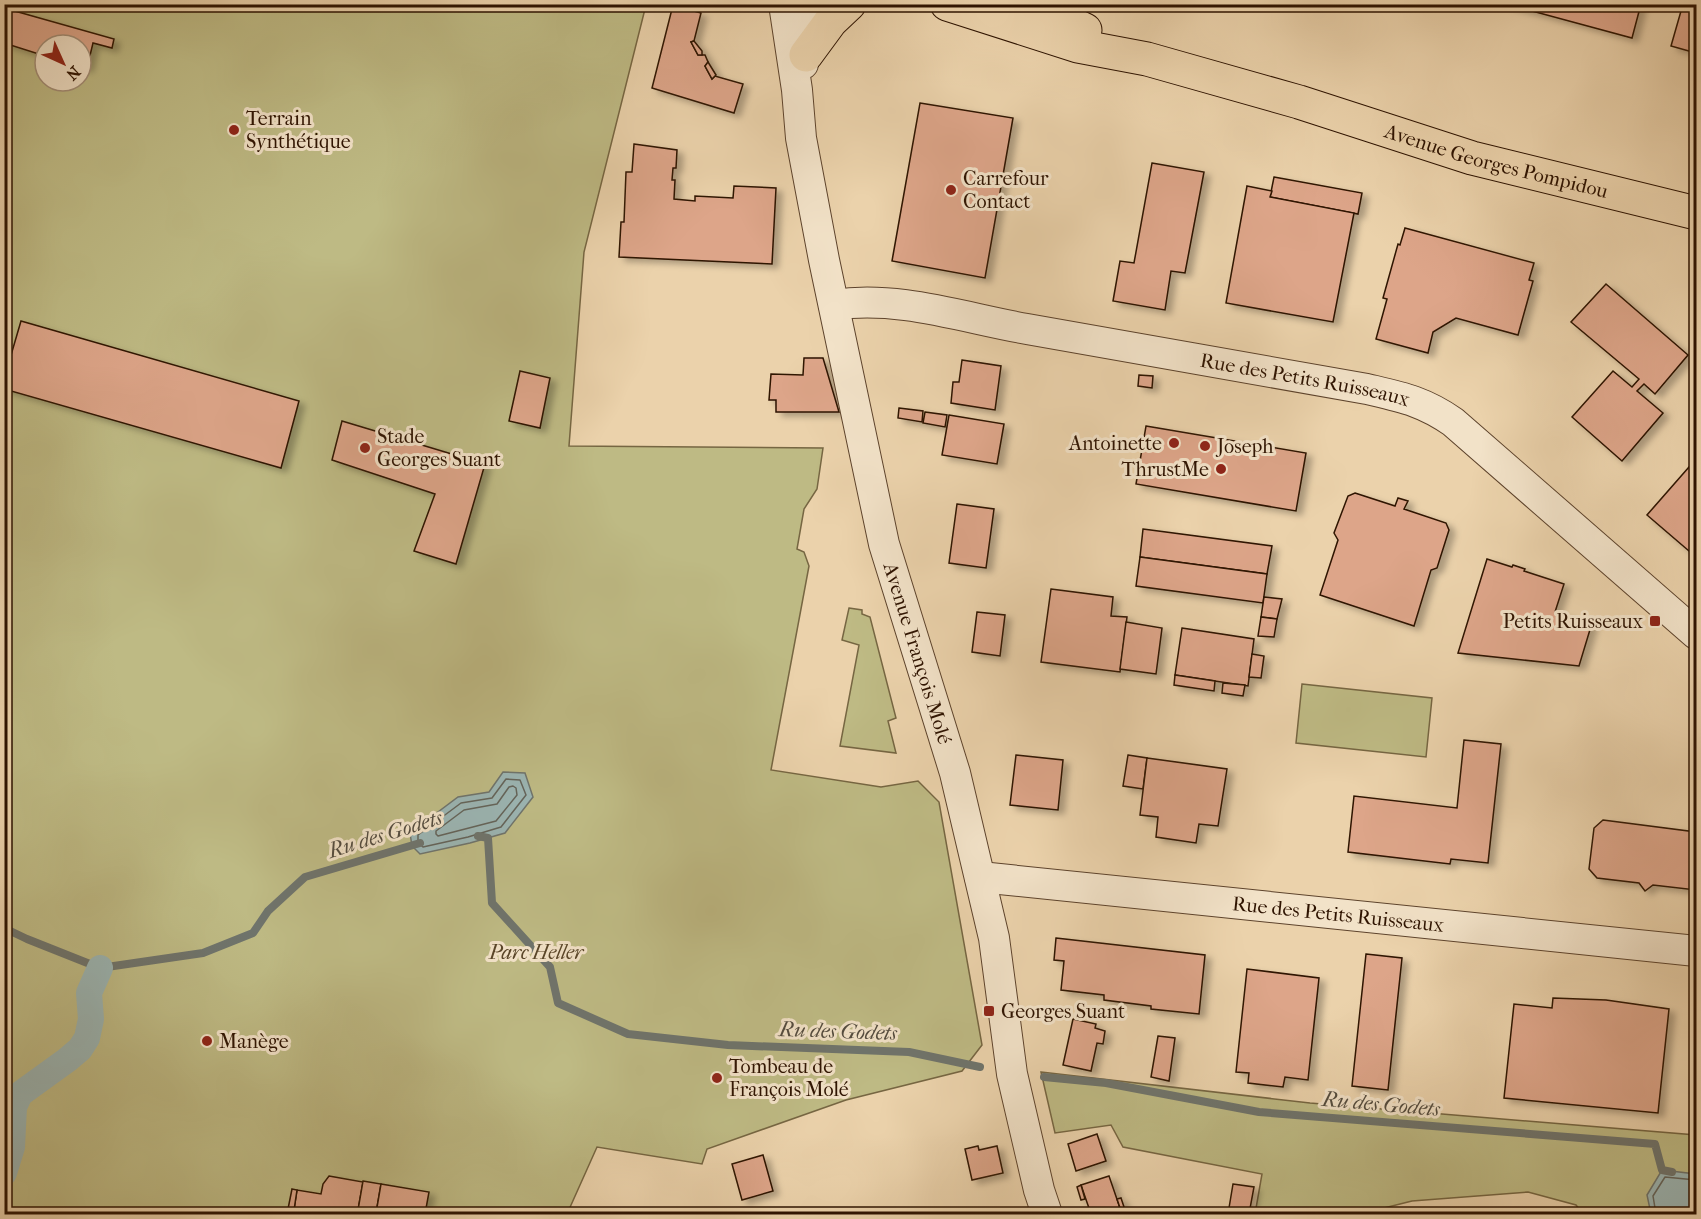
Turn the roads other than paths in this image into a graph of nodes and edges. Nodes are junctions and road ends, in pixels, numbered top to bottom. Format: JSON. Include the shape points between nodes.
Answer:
{"nodes":[{"id":1,"x":784,"y":4,"type":"edge"},
{"id":2,"x":811,"y":4,"type":"edge"},
{"id":3,"x":849,"y":4,"type":"edge"},
{"id":4,"x":947,"y":4,"type":"edge"},
{"id":5,"x":1032,"y":4,"type":"edge"},
{"id":6,"x":806,"y":55,"type":"junction"},
{"id":7,"x":1147,"y":59,"type":"junction"},
{"id":8,"x":797,"y":90,"type":"junction"},
{"id":9,"x":1299,"y":102,"type":"junction"},
{"id":10,"x":1696,"y":193,"type":"edge"},
{"id":11,"x":1696,"y":213,"type":"edge"},
{"id":12,"x":834,"y":305,"type":"junction"},
{"id":13,"x":1696,"y":634,"type":"edge"},
{"id":14,"x":980,"y":877,"type":"junction"},
{"id":15,"x":1696,"y":951,"type":"edge"},
{"id":16,"x":1047,"y":1215,"type":"edge"}],
"edges":[{"from":1,"to":8,"type":"street","name":"Avenue François Molé"},
{"from":2,"to":6,"type":"street","name":"Avenue François Molé"},
{"from":3,"to":6,"type":"main road"},
{"from":4,"to":7,"type":"main road","name":"Avenue Georges Pompidou","via":[[1078,46]]},
{"from":5,"to":7,"type":"main road","name":"Avenue Georges Pompidou"},
{"from":6,"to":8,"type":"street","name":"Avenue François Molé"},
{"from":7,"to":9,"type":"main road","name":"Avenue Georges Pompidou"},
{"from":8,"to":12,"type":"street","name":"Avenue François Molé","via":[[801,138]]},
{"from":9,"to":10,"type":"main road","name":"Avenue Georges Pompidou","via":[[1450,135],[1668,191]]},
{"from":9,"to":11,"type":"main road","name":"Avenue Georges Pompidou","via":[[1472,158]]},
{"from":12,"to":13,"type":"street","name":"Rue des Petits Ruisseaux","via":[[901,304],[1414,400],[1453,422]]},
{"from":12,"to":14,"type":"street","name":"Avenue François Molé","via":[[884,544],[955,773]]},
{"from":14,"to":15,"type":"street","name":"Rue des Petits Ruisseaux"},
{"from":14,"to":16,"type":"street","name":"Avenue François Molé","via":[[994,938],[1012,1074]]}]}
